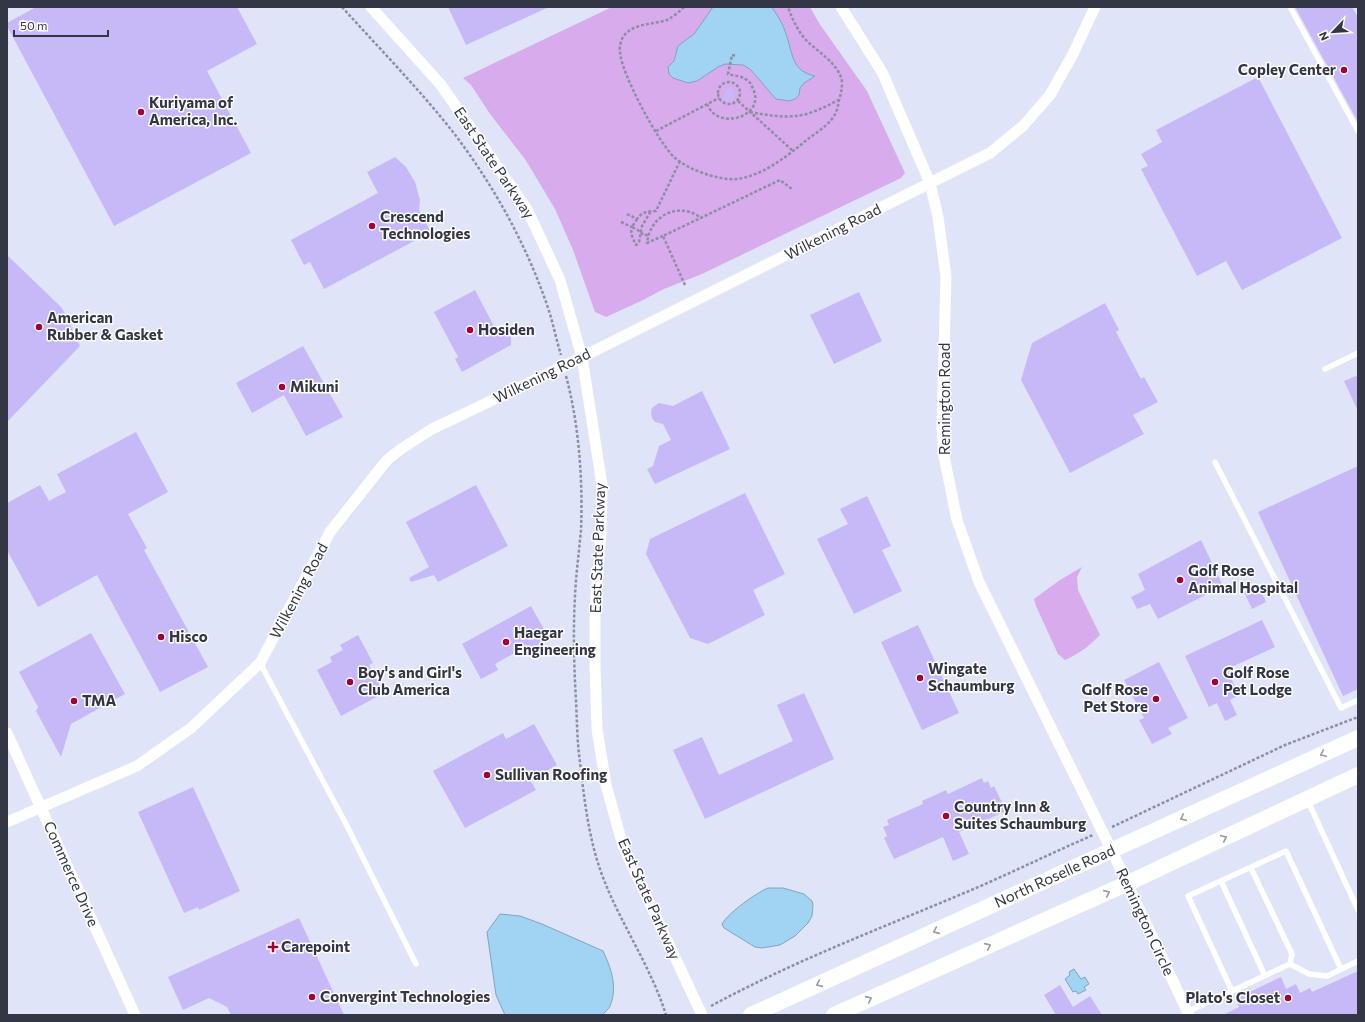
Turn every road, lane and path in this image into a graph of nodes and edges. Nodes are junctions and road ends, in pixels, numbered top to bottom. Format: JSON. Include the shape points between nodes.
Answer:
{"nodes":[{"id":1,"x":342,"y":7,"type":"edge"},
{"id":2,"x":371,"y":7,"type":"edge"},
{"id":3,"x":684,"y":7,"type":"edge"},
{"id":4,"x":788,"y":7,"type":"edge"},
{"id":5,"x":841,"y":7,"type":"edge"},
{"id":6,"x":1095,"y":7,"type":"edge"},
{"id":7,"x":1290,"y":7,"type":"edge"},
{"id":8,"x":737,"y":56,"type":"dead end"},
{"id":9,"x":719,"y":98,"type":"junction"},
{"id":10,"x":839,"y":100,"type":"junction"},
{"id":11,"x":738,"y":101,"type":"junction"},
{"id":12,"x":707,"y":104,"type":"junction"},
{"id":13,"x":750,"y":112,"type":"junction"},
{"id":14,"x":1358,"y":131,"type":"edge"},
{"id":15,"x":656,"y":132,"type":"junction"},
{"id":16,"x":793,"y":151,"type":"junction"},
{"id":17,"x":680,"y":161,"type":"junction"},
{"id":18,"x":930,"y":183,"type":"junction"},
{"id":19,"x":792,"y":189,"type":"dead end"},
{"id":20,"x":651,"y":211,"type":"junction"},
{"id":21,"x":627,"y":214,"type":"dead end"},
{"id":22,"x":701,"y":218,"type":"junction"},
{"id":23,"x":637,"y":219,"type":"junction"},
{"id":24,"x":621,"y":222,"type":"dead end"},
{"id":25,"x":632,"y":227,"type":"junction"},
{"id":26,"x":641,"y":232,"type":"junction"},
{"id":27,"x":648,"y":235,"type":"junction"},
{"id":28,"x":663,"y":236,"type":"junction"},
{"id":29,"x":685,"y":285,"type":"dead end"},
{"id":30,"x":558,"y":345,"type":"dead end"},
{"id":31,"x":1358,"y":353,"type":"edge"},
{"id":32,"x":582,"y":357,"type":"junction"},
{"id":33,"x":1326,"y":368,"type":"dead end"},
{"id":34,"x":1215,"y":462,"type":"dead end"},
{"id":35,"x":260,"y":663,"type":"junction"},
{"id":36,"x":1358,"y":700,"type":"edge"},
{"id":37,"x":1358,"y":717,"type":"edge"},
{"id":38,"x":7,"y":733,"type":"edge"},
{"id":39,"x":1358,"y":738,"type":"edge"},
{"id":40,"x":1358,"y":775,"type":"edge"},
{"id":41,"x":1307,"y":799,"type":"junction"},
{"id":42,"x":41,"y":806,"type":"junction"},
{"id":43,"x":1138,"y":814,"type":"dead end"},
{"id":44,"x":7,"y":822,"type":"edge"},
{"id":45,"x":1080,"y":841,"type":"dead end"},
{"id":46,"x":1112,"y":851,"type":"junction"},
{"id":47,"x":1251,"y":868,"type":"junction"},
{"id":48,"x":1221,"y":881,"type":"junction"},
{"id":49,"x":1126,"y":884,"type":"junction"},
{"id":50,"x":1358,"y":910,"type":"edge"},
{"id":51,"x":1358,"y":961,"type":"edge"},
{"id":52,"x":416,"y":964,"type":"dead end"},
{"id":53,"x":1290,"y":964,"type":"junction"},
{"id":54,"x":1341,"y":969,"type":"junction"},
{"id":55,"x":1265,"y":976,"type":"junction"},
{"id":56,"x":1232,"y":991,"type":"junction"},
{"id":57,"x":701,"y":1013,"type":"edge"},
{"id":58,"x":1188,"y":1014,"type":"edge"},
{"id":59,"x":134,"y":1015,"type":"edge"},
{"id":60,"x":751,"y":1015,"type":"edge"},
{"id":61,"x":834,"y":1015,"type":"edge"}],
"edges":[{"from":1,"to":30,"type":"path","via":[[433,108],[495,193],[538,281]]},
{"from":2,"to":32,"type":"street","name":"East State Parkway","via":[[441,85],[528,211],[560,280]]},
{"from":3,"to":15,"type":"path","via":[[668,19],[640,25],[622,38],[620,52],[625,72]]},
{"from":4,"to":10,"type":"path","via":[[799,31],[839,73],[842,80]]},
{"from":5,"to":18,"type":"street","name":"Remington Road","via":[[882,72]]},
{"from":6,"to":18,"type":"street","name":"Wilkening Road","via":[[1050,95],[1023,126],[990,153]]},
{"from":7,"to":14,"type":"lane"},
{"from":8,"to":13,"type":"path","via":[[732,55],[728,74],[749,82],[756,98]]},
{"from":9,"to":11,"type":"path","via":[[727,104]]},
{"from":9,"to":11,"type":"path","via":[[718,90],[722,84],[733,82],[740,90]]},
{"from":9,"to":12,"type":"path"},
{"from":10,"to":13,"type":"path","via":[[814,112],[796,116]]},
{"from":10,"to":16,"type":"path","via":[[831,120]]},
{"from":11,"to":13,"type":"path"},
{"from":12,"to":13,"type":"path","via":[[713,113],[733,120]]},
{"from":12,"to":15,"type":"path"},
{"from":13,"to":16,"type":"path"},
{"from":15,"to":17,"type":"path","via":[[663,144]]},
{"from":16,"to":17,"type":"path","via":[[766,169],[737,179],[708,175]]},
{"from":17,"to":20,"type":"path","via":[[656,211]]},
{"from":18,"to":32,"type":"street","name":"Wilkening Road"},
{"from":18,"to":46,"type":"street","name":"Remington Road","via":[[938,217],[946,277],[942,427],[944,456],[957,520],[979,582]]},
{"from":19,"to":22,"type":"path","via":[[780,180]]},
{"from":20,"to":23,"type":"path","via":[[641,214]]},
{"from":20,"to":26,"type":"path"},
{"from":21,"to":23,"type":"path"},
{"from":22,"to":27,"type":"path","via":[[694,212],[671,212],[656,221]]},
{"from":22,"to":28,"type":"path"},
{"from":23,"to":25,"type":"path"},
{"from":24,"to":25,"type":"path"},
{"from":25,"to":26,"type":"path"},
{"from":25,"to":26,"type":"path","via":[[632,238],[636,245]]},
{"from":26,"to":27,"type":"path","via":[[644,236]]},
{"from":27,"to":28,"type":"path","via":[[647,242]]},
{"from":28,"to":29,"type":"path"},
{"from":31,"to":33,"type":"lane"},
{"from":32,"to":35,"type":"street","name":"Wilkening Road","via":[[432,429],[387,460],[330,532]]},
{"from":32,"to":57,"type":"street","name":"East State Parkway","via":[[602,485],[595,609],[595,666],[597,729],[606,785],[623,846]]},
{"from":34,"to":36,"type":"lane","via":[[1341,708]]},
{"from":35,"to":42,"type":"street","name":"Wilkening Road","via":[[191,728],[137,766]]},
{"from":35,"to":52,"type":"lane","via":[[346,824]]},
{"from":37,"to":43,"type":"path","via":[[1285,745]]},
{"from":38,"to":42,"type":"street","name":"Commerce Drive"},
{"from":39,"to":46,"type":"main road","name":"North Roselle Road","one_way":true},
{"from":40,"to":41,"type":"main road"},
{"from":49,"to":41,"type":"main road","one_way":true},
{"from":41,"to":50,"type":"lane"},
{"from":42,"to":44,"type":"street","name":"Wilkening Road"},
{"from":42,"to":59,"type":"street","name":"Commerce Drive"},
{"from":45,"to":57,"type":"path","via":[[957,896],[850,939],[739,991]]},
{"from":46,"to":49,"type":"street","name":"Remington Circle"},
{"from":46,"to":60,"type":"main road","name":"North Roselle Road","one_way":true},
{"from":47,"to":48,"type":"lane"},
{"from":47,"to":53,"type":"lane","via":[[1292,954]]},
{"from":47,"to":54,"type":"lane","via":[[1286,852]]},
{"from":48,"to":55,"type":"lane"},
{"from":48,"to":56,"type":"lane","via":[[1188,896]]},
{"from":49,"to":58,"type":"street","name":"Remington Circle"},
{"from":61,"to":49,"type":"main road","one_way":true},
{"from":51,"to":54,"type":"lane"},
{"from":53,"to":54,"type":"lane","via":[[1309,974],[1327,976]]},
{"from":53,"to":55,"type":"lane"},
{"from":55,"to":56,"type":"lane"},
{"from":56,"to":58,"type":"lane"}]}
